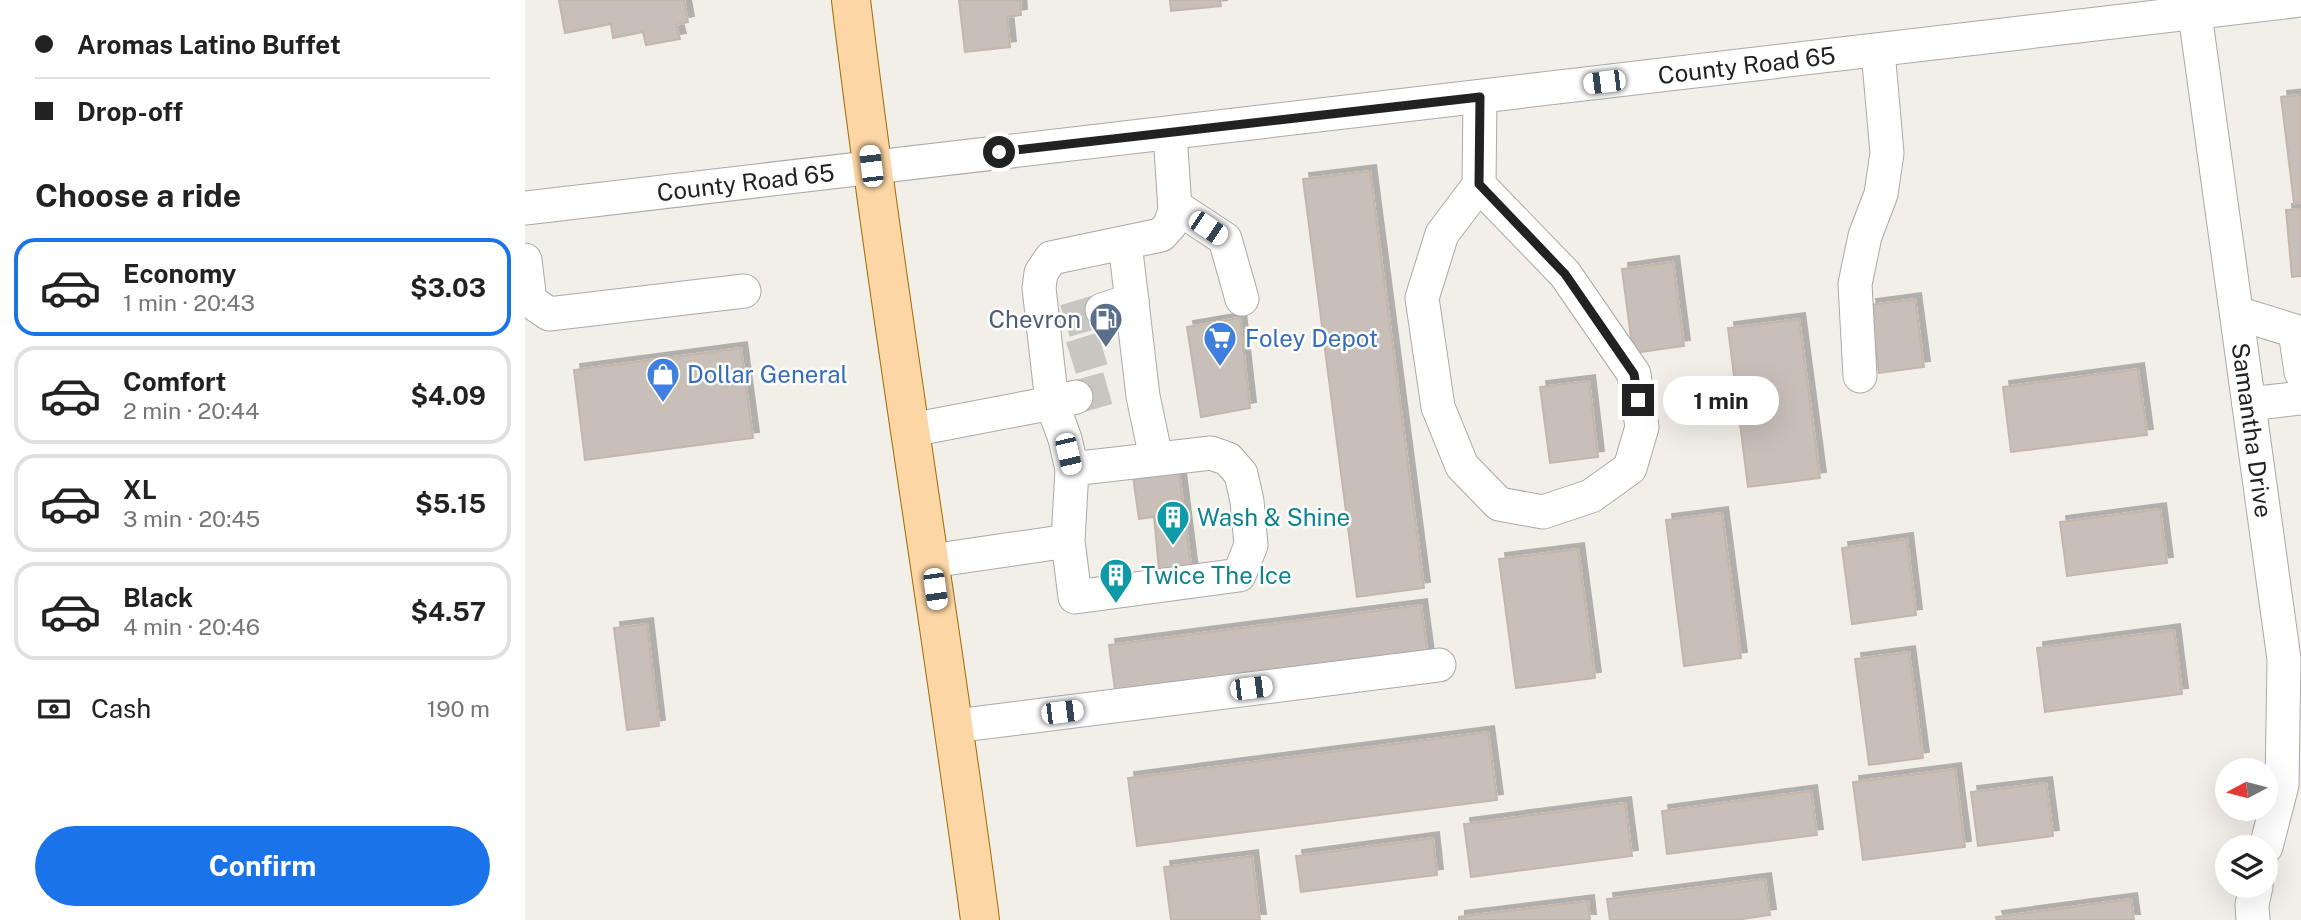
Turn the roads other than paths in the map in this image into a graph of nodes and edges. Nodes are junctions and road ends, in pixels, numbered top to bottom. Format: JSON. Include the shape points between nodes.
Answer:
{"nodes":[{"id":1,"x":851,"y":0,"type":"edge"},
{"id":2,"x":2301,"y":0,"type":"edge"},
{"id":3,"x":2195,"y":14,"type":"junction"},
{"id":4,"x":1878,"y":51,"type":"junction"},
{"id":5,"x":1480,"y":97,"type":"junction"},
{"id":6,"x":1170,"y":133,"type":"junction"},
{"id":7,"x":871,"y":166,"type":"junction"},
{"id":8,"x":1479,"y":184,"type":"junction"},
{"id":9,"x":1175,"y":206,"type":"junction"},
{"id":10,"x":525,"y":208,"type":"edge"},
{"id":11,"x":1125,"y":243,"type":"junction"},
{"id":12,"x":525,"y":260,"type":"edge"},
{"id":13,"x":744,"y":292,"type":"dead end"},
{"id":14,"x":1242,"y":299,"type":"dead end"},
{"id":15,"x":2237,"y":313,"type":"junction"},
{"id":16,"x":2301,"y":372,"type":"edge"},
{"id":17,"x":1860,"y":376,"type":"dead end"},
{"id":18,"x":2301,"y":398,"type":"edge"},
{"id":19,"x":1064,"y":400,"type":"junction"},
{"id":20,"x":2249,"y":404,"type":"junction"},
{"id":21,"x":911,"y":430,"type":"junction"},
{"id":22,"x":1156,"y":458,"type":"junction"},
{"id":23,"x":1072,"y":469,"type":"junction"},
{"id":24,"x":1068,"y":541,"type":"junction"},
{"id":25,"x":931,"y":561,"type":"junction"},
{"id":26,"x":1439,"y":665,"type":"dead end"},
{"id":27,"x":955,"y":726,"type":"junction"},
{"id":28,"x":2269,"y":835,"type":"edge"},
{"id":29,"x":2253,"y":898,"type":"edge"},
{"id":30,"x":980,"y":920,"type":"edge"},
{"id":31,"x":2253,"y":920,"type":"edge"}],
"edges":[{"from":1,"to":7,"type":"main road"},
{"from":2,"to":3,"type":"street","name":"County Road 65"},
{"from":3,"to":4,"type":"street","name":"County Road 65"},
{"from":3,"to":15,"type":"street","name":"Samantha Drive"},
{"from":4,"to":5,"type":"street","name":"County Road 65"},
{"from":4,"to":17,"type":"street","via":[[1887,153],[1881,194],[1865,236],[1855,284]]},
{"from":5,"to":6,"type":"street","name":"County Road 65"},
{"from":5,"to":8,"type":"street"},
{"from":6,"to":7,"type":"street","name":"County Road 65"},
{"from":6,"to":9,"type":"street"},
{"from":7,"to":10,"type":"street","name":"County Road 65"},
{"from":7,"to":21,"type":"main road"},
{"from":8,"to":8,"type":"street","via":[[1442,234],[1422,298],[1438,407],[1462,466],[1499,504],[1543,512],[1591,496],[1630,468],[1642,427],[1634,374],[1565,274]]},
{"from":9,"to":11,"type":"street","via":[[1170,225],[1161,235]]},
{"from":9,"to":14,"type":"street","via":[[1225,239]]},
{"from":11,"to":19,"type":"street","via":[[1051,258],[1041,273],[1038,288],[1054,323]]},
{"from":11,"to":22,"type":"street","via":[[1117,305],[1122,343],[1128,383]]},
{"from":12,"to":13,"type":"street","via":[[530,301],[549,314]]},
{"from":15,"to":16,"type":"street","via":[[2295,331]]},
{"from":15,"to":20,"type":"street","name":"Samantha Drive"},
{"from":18,"to":20,"type":"street"},
{"from":19,"to":21,"type":"street"},
{"from":19,"to":23,"type":"street"},
{"from":20,"to":28,"type":"street","name":"Samantha Drive","via":[[2284,659],[2282,785]]},
{"from":21,"to":25,"type":"main road"},
{"from":22,"to":23,"type":"street"},
{"from":22,"to":24,"type":"street","via":[[1211,453],[1228,459],[1241,474],[1251,545],[1239,575],[1075,597]]},
{"from":23,"to":24,"type":"street"},
{"from":24,"to":25,"type":"street"},
{"from":25,"to":27,"type":"main road"},
{"from":26,"to":27,"type":"street"},
{"from":27,"to":30,"type":"main road"},
{"from":29,"to":31,"type":"street"}]}
